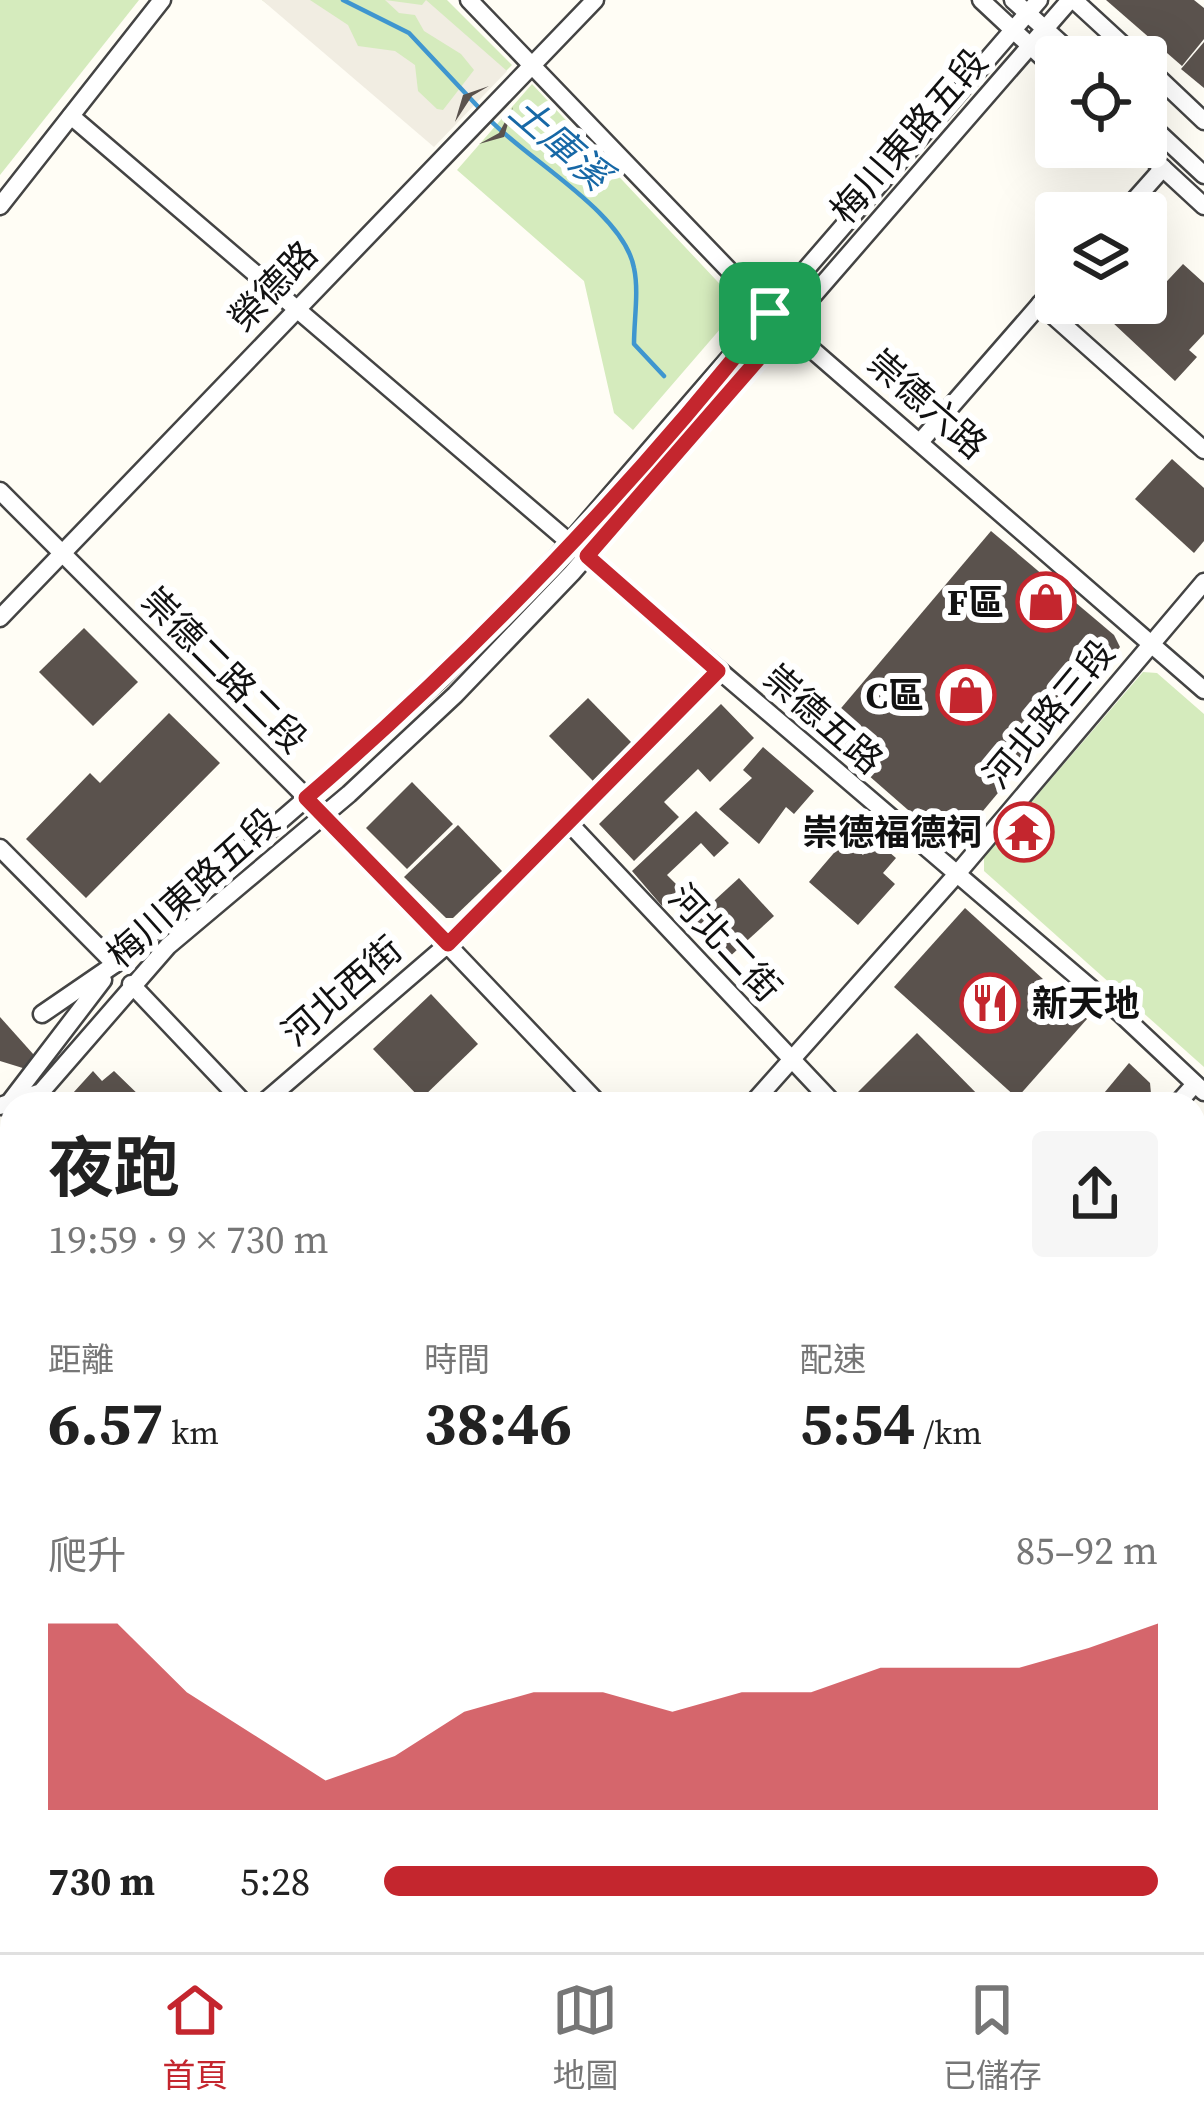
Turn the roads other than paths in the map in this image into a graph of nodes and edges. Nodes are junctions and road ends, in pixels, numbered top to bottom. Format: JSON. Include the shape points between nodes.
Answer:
{"nodes":[{"id":1,"x":162,"y":0,"type":"edge"},
{"id":2,"x":469,"y":0,"type":"edge"},
{"id":3,"x":595,"y":0,"type":"edge"},
{"id":4,"x":981,"y":0,"type":"edge"},
{"id":5,"x":1013,"y":0,"type":"edge"},
{"id":6,"x":1072,"y":0,"type":"edge"},
{"id":7,"x":1034,"y":7,"type":"edge"},
{"id":8,"x":1013,"y":29,"type":"junction"},
{"id":9,"x":1045,"y":29,"type":"junction"},
{"id":10,"x":1053,"y":36,"type":"edge"},
{"id":11,"x":1112,"y":36,"type":"edge"},
{"id":12,"x":1031,"y":45,"type":"junction"},
{"id":13,"x":1035,"y":49,"type":"edge"},
{"id":14,"x":530,"y":64,"type":"junction"},
{"id":15,"x":1167,"y":87,"type":"edge"},
{"id":16,"x":71,"y":116,"type":"junction"},
{"id":17,"x":1204,"y":121,"type":"edge"},
{"id":18,"x":1167,"y":141,"type":"edge"},
{"id":19,"x":1163,"y":168,"type":"joint"},
{"id":20,"x":1204,"y":175,"type":"edge"},
{"id":21,"x":1142,"y":192,"type":"edge"},
{"id":22,"x":0,"y":206,"type":"edge"},
{"id":23,"x":1204,"y":206,"type":"edge"},
{"id":24,"x":297,"y":308,"type":"junction"},
{"id":25,"x":1035,"y":310,"type":"edge"},
{"id":26,"x":770,"y":313,"type":"junction"},
{"id":27,"x":1062,"y":324,"type":"edge"},
{"id":28,"x":787,"y":326,"type":"junction"},
{"id":29,"x":920,"y":442,"type":"junction"},
{"id":30,"x":1204,"y":450,"type":"edge"},
{"id":31,"x":0,"y":491,"type":"edge"},
{"id":32,"x":570,"y":542,"type":"junction"},
{"id":33,"x":64,"y":554,"type":"junction"},
{"id":34,"x":587,"y":556,"type":"junction"},
{"id":35,"x":1204,"y":582,"type":"edge"},
{"id":36,"x":0,"y":618,"type":"edge"},
{"id":37,"x":1151,"y":644,"type":"junction"},
{"id":38,"x":718,"y":671,"type":"junction"},
{"id":39,"x":1204,"y":689,"type":"edge"},
{"id":40,"x":306,"y":798,"type":"junction"},
{"id":41,"x":324,"y":815,"type":"junction"},
{"id":42,"x":570,"y":824,"type":"junction"},
{"id":43,"x":0,"y":848,"type":"edge"},
{"id":44,"x":956,"y":875,"type":"junction"},
{"id":45,"x":448,"y":944,"type":"junction"},
{"id":46,"x":115,"y":964,"type":"junction"},
{"id":47,"x":131,"y":984,"type":"junction"},
{"id":48,"x":43,"y":1014,"type":"dead end"},
{"id":49,"x":789,"y":1061,"type":"junction"},
{"id":50,"x":1199,"y":1088,"type":"edge"},
{"id":51,"x":13,"y":1092,"type":"edge"},
{"id":52,"x":38,"y":1092,"type":"edge"},
{"id":53,"x":234,"y":1092,"type":"edge"},
{"id":54,"x":276,"y":1092,"type":"edge"},
{"id":55,"x":588,"y":1092,"type":"edge"},
{"id":56,"x":762,"y":1092,"type":"edge"},
{"id":57,"x":821,"y":1092,"type":"edge"}],
"edges":[{"from":1,"to":16,"type":"street"},
{"from":2,"to":14,"type":"street","name":"崇德六路"},
{"from":3,"to":14,"type":"street","name":"榮德路"},
{"from":4,"to":8,"type":"street"},
{"from":5,"to":7,"type":"street"},
{"from":6,"to":9,"type":"street","name":"梅川東路五段"},
{"from":6,"to":11,"type":"street"},
{"from":7,"to":8,"type":"street","name":"梅川東路五段"},
{"from":7,"to":9,"type":"street"},
{"from":8,"to":12,"type":"street"},
{"from":8,"to":26,"type":"street","name":"梅川東路五段"},
{"from":9,"to":10,"type":"street"},
{"from":9,"to":12,"type":"street","name":"梅川東路五段"},
{"from":12,"to":13,"type":"street"},
{"from":12,"to":28,"type":"street","name":"梅川東路五段"},
{"from":14,"to":24,"type":"street","name":"榮德路"},
{"from":14,"to":26,"type":"street","name":"崇德六路"},
{"from":15,"to":17,"type":"street"},
{"from":16,"to":22,"type":"street"},
{"from":16,"to":24,"type":"street","name":"崇德五路"},
{"from":18,"to":20,"type":"street"},
{"from":19,"to":21,"type":"street"},
{"from":19,"to":23,"type":"street"},
{"from":24,"to":32,"type":"street","name":"崇德五路"},
{"from":24,"to":33,"type":"street","name":"榮德路"},
{"from":25,"to":29,"type":"street"},
{"from":26,"to":28,"type":"street","name":"崇德六路"},
{"from":26,"to":32,"type":"street","name":"梅川東路五段"},
{"from":27,"to":30,"type":"street"},
{"from":28,"to":29,"type":"street","name":"崇德六路"},
{"from":28,"to":34,"type":"street","name":"梅川東路五段"},
{"from":29,"to":37,"type":"street","name":"崇德六路"},
{"from":31,"to":33,"type":"street","name":"崇德二路二段"},
{"from":32,"to":34,"type":"street","name":"崇德五路"},
{"from":32,"to":40,"type":"street","name":"梅川東路五段","via":[[440,678]]},
{"from":33,"to":36,"type":"street","name":"榮德路"},
{"from":33,"to":40,"type":"street","name":"崇德二路二段"},
{"from":34,"to":38,"type":"street","name":"崇德五路"},
{"from":34,"to":41,"type":"street","name":"梅川東路五段"},
{"from":35,"to":37,"type":"street","name":"河北路三段"},
{"from":37,"to":39,"type":"street","name":"崇德六路"},
{"from":37,"to":44,"type":"street","name":"河北路三段"},
{"from":38,"to":42,"type":"street","name":"河北西街"},
{"from":38,"to":44,"type":"street","name":"崇德五路"},
{"from":40,"to":41,"type":"street","name":"崇德二路二段"},
{"from":40,"to":46,"type":"street","name":"梅川東路五段"},
{"from":41,"to":45,"type":"street","name":"崇德二路二段"},
{"from":41,"to":47,"type":"street","name":"梅川東路五段"},
{"from":42,"to":45,"type":"street","name":"河北西街"},
{"from":42,"to":49,"type":"street","name":"河北二街"},
{"from":43,"to":46,"type":"street"},
{"from":44,"to":49,"type":"street","name":"河北路三段"},
{"from":44,"to":50,"type":"street","name":"崇德五路"},
{"from":45,"to":54,"type":"street","name":"河北西街"},
{"from":45,"to":55,"type":"street","name":"崇德二路二段"},
{"from":46,"to":48,"type":"street","name":"梅川東路五段"},
{"from":46,"to":51,"type":"street","name":"梅川東路五段"},
{"from":47,"to":52,"type":"street","name":"梅川東路五段"},
{"from":47,"to":53,"type":"street"},
{"from":49,"to":56,"type":"street","name":"河北路三段"},
{"from":49,"to":57,"type":"street","name":"河北二街"}]}
